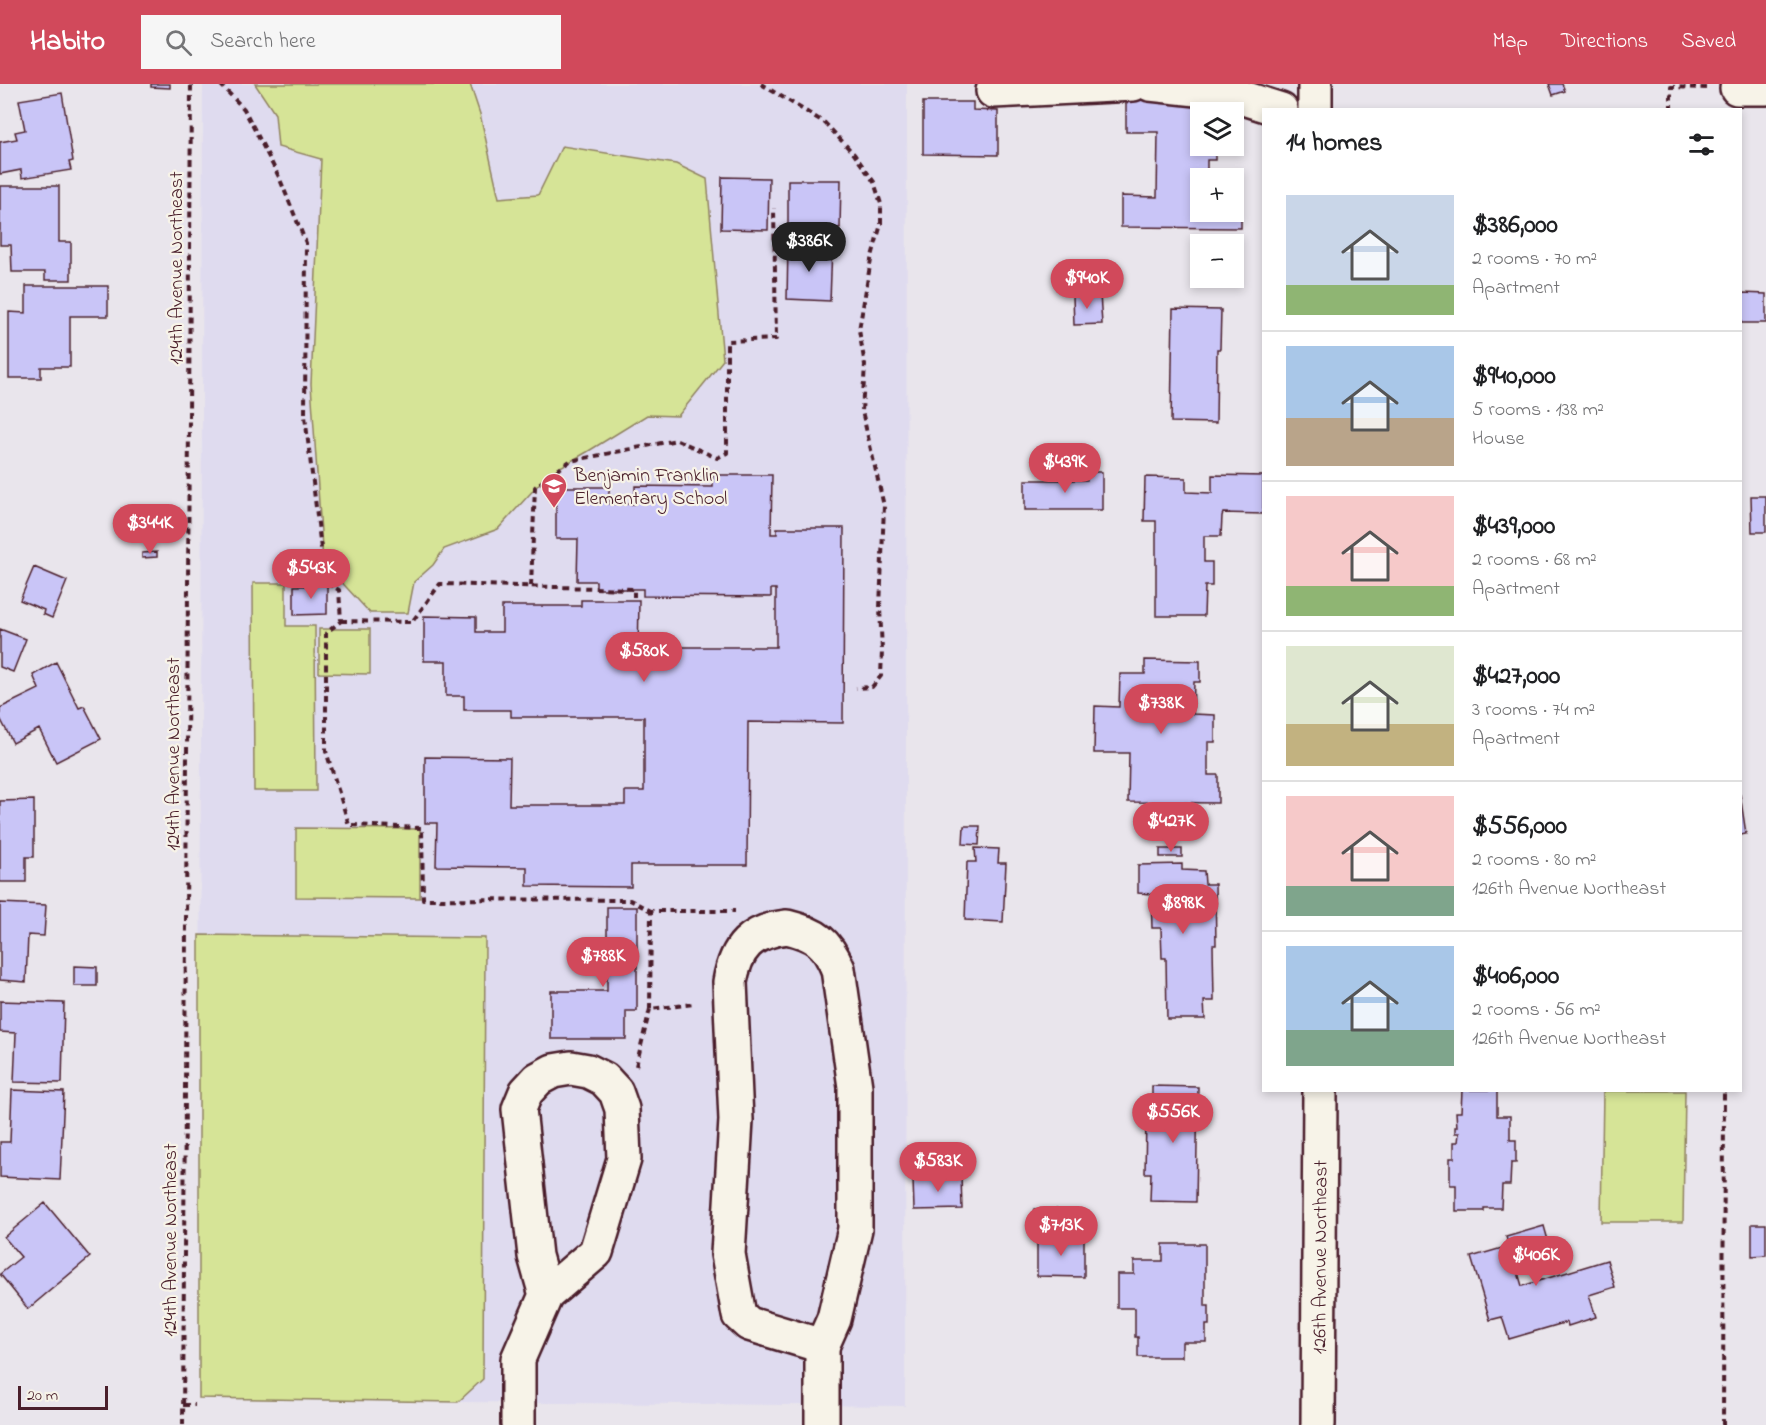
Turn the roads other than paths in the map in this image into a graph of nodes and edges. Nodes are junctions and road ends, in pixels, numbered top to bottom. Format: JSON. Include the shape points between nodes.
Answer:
{"nodes":[{"id":1,"x":1133,"y":84,"type":"edge"},
{"id":2,"x":1150,"y":84,"type":"edge"},
{"id":3,"x":1315,"y":84,"type":"edge"},
{"id":4,"x":993,"y":92,"type":"dead end"},
{"id":5,"x":1275,"y":108,"type":"edge"},
{"id":6,"x":1315,"y":108,"type":"edge"},
{"id":7,"x":1320,"y":1092,"type":"edge"},
{"id":8,"x":546,"y":1295,"type":"junction"},
{"id":9,"x":822,"y":1346,"type":"junction"},
{"id":10,"x":518,"y":1425,"type":"edge"},
{"id":11,"x":822,"y":1425,"type":"edge"},
{"id":12,"x":1318,"y":1425,"type":"edge"}],
"edges":[{"from":1,"to":4,"type":"street"},
{"from":2,"to":5,"type":"street","via":[[1225,92]]},
{"from":3,"to":6,"type":"street"},
{"from":7,"to":12,"type":"street","name":"126th Avenue Northeast"},
{"from":8,"to":8,"type":"street","via":[[596,1252],[624,1159],[622,1109],[616,1092],[604,1079],[571,1068],[538,1079],[526,1092],[519,1109],[535,1256]]},
{"from":8,"to":10,"type":"street","via":[[518,1359]]},
{"from":9,"to":9,"type":"street","via":[[834,1319],[855,1228],[855,1087],[835,961],[820,940],[787,927],[770,929],[754,937],[733,964],[730,982],[736,1120],[728,1254],[739,1315],[749,1324]]},
{"from":9,"to":11,"type":"street"}]}
